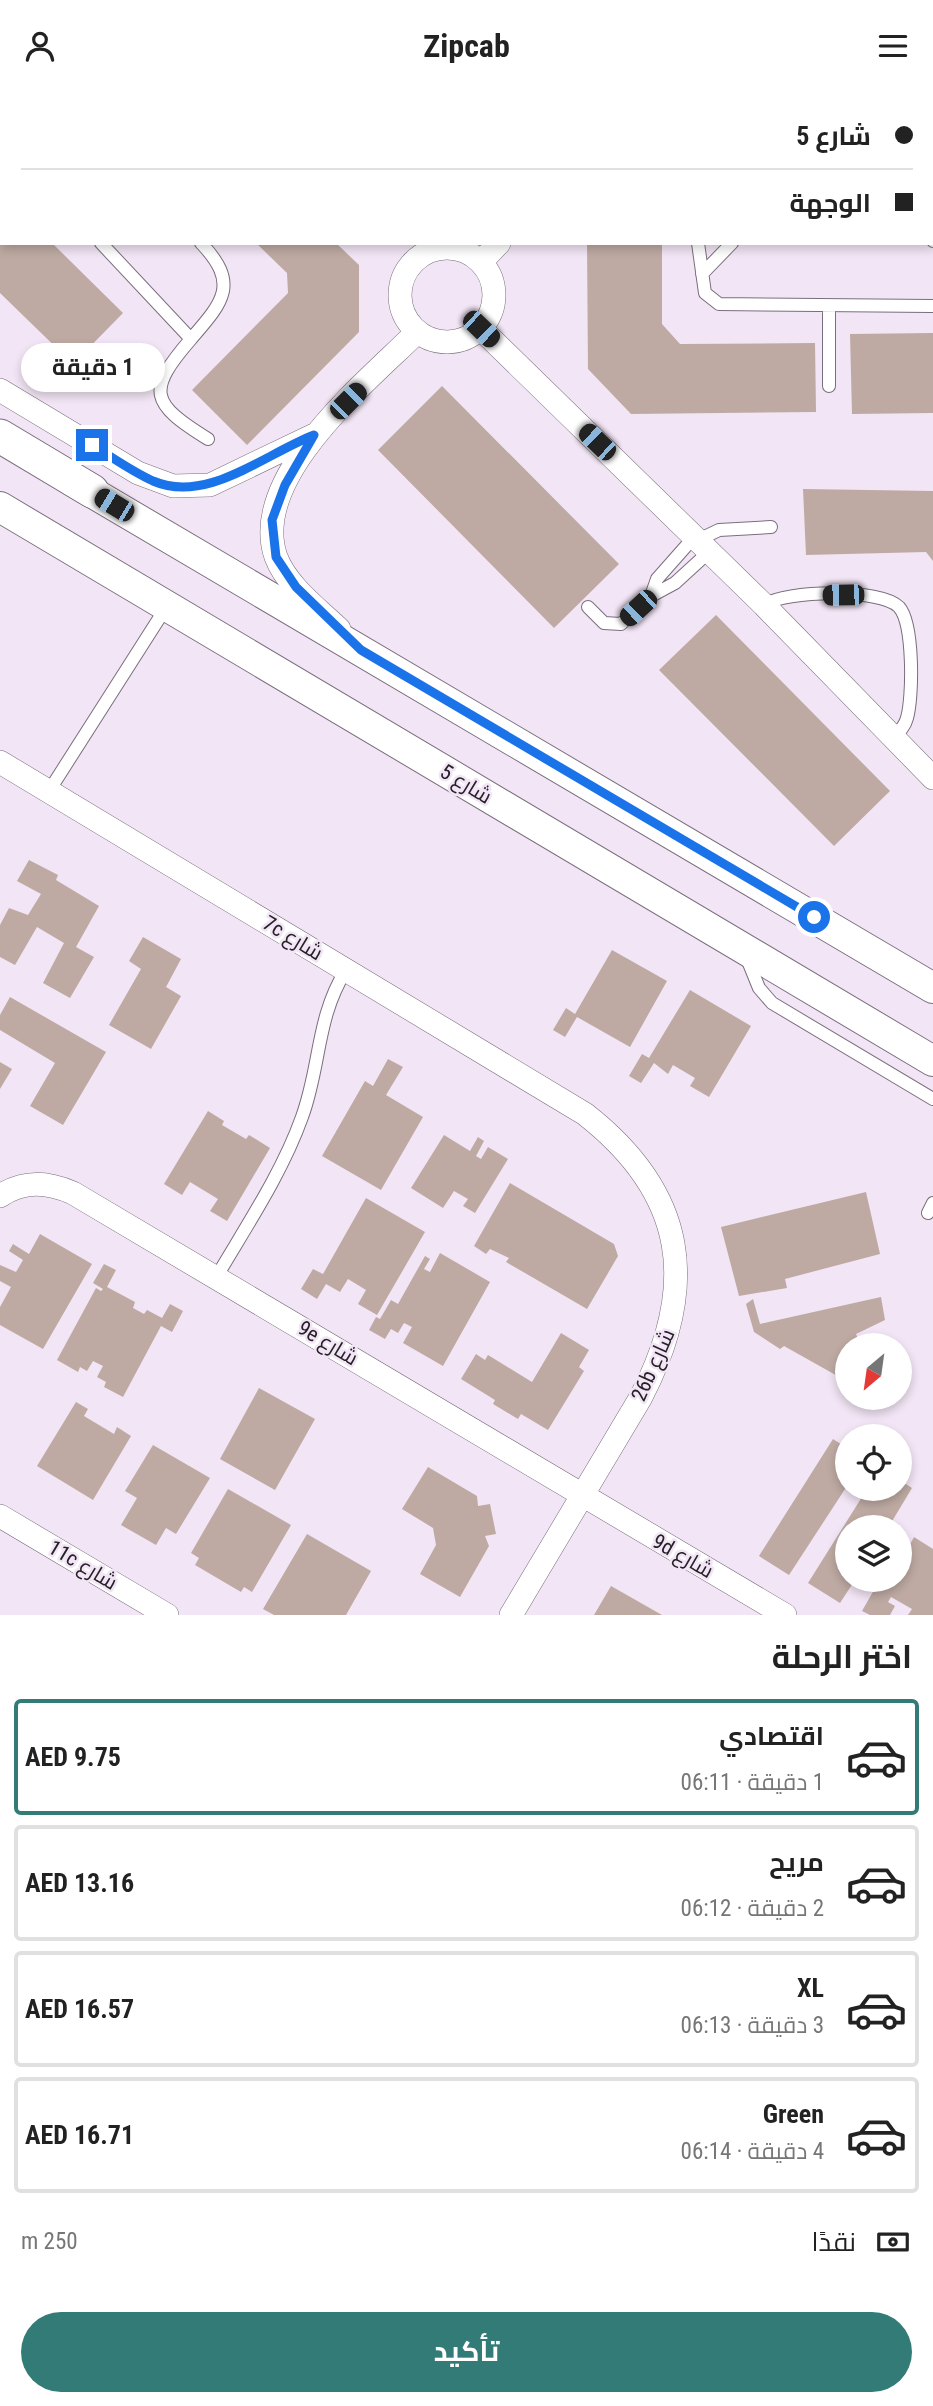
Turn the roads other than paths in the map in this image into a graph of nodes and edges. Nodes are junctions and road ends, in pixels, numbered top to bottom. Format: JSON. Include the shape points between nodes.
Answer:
{"nodes":[{"id":1,"x":103,"y":245,"type":"edge"},
{"id":2,"x":203,"y":245,"type":"edge"},
{"id":3,"x":497,"y":245,"type":"edge"},
{"id":4,"x":698,"y":245,"type":"edge"},
{"id":5,"x":730,"y":245,"type":"edge"},
{"id":6,"x":409,"y":251,"type":"edge"},
{"id":7,"x":481,"y":262,"type":"junction"},
{"id":8,"x":702,"y":274,"type":"junction"},
{"id":9,"x":829,"y":306,"type":"junction"},
{"id":10,"x":933,"y":306,"type":"edge"},
{"id":11,"x":481,"y":329,"type":"junction"},
{"id":12,"x":417,"y":332,"type":"junction"},
{"id":13,"x":191,"y":339,"type":"junction"},
{"id":14,"x":830,"y":386,"type":"dead end"},
{"id":15,"x":0,"y":390,"type":"edge"},
{"id":16,"x":314,"y":435,"type":"junction"},
{"id":17,"x":0,"y":436,"type":"edge"},
{"id":18,"x":208,"y":439,"type":"dead end"},
{"id":19,"x":0,"y":445,"type":"edge"},
{"id":20,"x":92,"y":491,"type":"junction"},
{"id":21,"x":0,"y":507,"type":"edge"},
{"id":22,"x":771,"y":527,"type":"dead end"},
{"id":23,"x":701,"y":543,"type":"junction"},
{"id":24,"x":652,"y":596,"type":"junction"},
{"id":25,"x":764,"y":605,"type":"junction"},
{"id":26,"x":167,"y":606,"type":"junction"},
{"id":27,"x":588,"y":607,"type":"dead end"},
{"id":28,"x":361,"y":650,"type":"junction"},
{"id":29,"x":895,"y":736,"type":"junction"},
{"id":30,"x":0,"y":762,"type":"edge"},
{"id":31,"x":933,"y":779,"type":"edge"},
{"id":32,"x":49,"y":791,"type":"junction"},
{"id":33,"x":743,"y":950,"type":"junction"},
{"id":34,"x":346,"y":970,"type":"junction"},
{"id":35,"x":933,"y":988,"type":"edge"},
{"id":36,"x":933,"y":1061,"type":"edge"},
{"id":37,"x":933,"y":1099,"type":"edge"},
{"id":38,"x":585,"y":1114,"type":"joint"},
{"id":39,"x":0,"y":1196,"type":"edge"},
{"id":40,"x":217,"y":1276,"type":"junction"},
{"id":41,"x":582,"y":1496,"type":"junction"},
{"id":42,"x":0,"y":1516,"type":"edge"},
{"id":43,"x":167,"y":1615,"type":"edge"},
{"id":44,"x":511,"y":1615,"type":"edge"},
{"id":45,"x":785,"y":1615,"type":"edge"}],
"edges":[{"from":1,"to":13,"type":"lane"},
{"from":2,"to":13,"type":"lane","via":[[216,259],[225,286],[222,301]]},
{"from":3,"to":7,"type":"street"},
{"from":4,"to":8,"type":"lane"},
{"from":5,"to":8,"type":"lane"},
{"from":6,"to":7,"type":"street","via":[[449,248]]},
{"from":6,"to":12,"type":"street","via":[[400,304]]},
{"from":7,"to":11,"type":"street","via":[[495,295],[491,314]]},
{"from":8,"to":9,"type":"lane","via":[[705,293],[719,304]]},
{"from":9,"to":10,"type":"lane"},
{"from":9,"to":14,"type":"lane"},
{"from":11,"to":12,"type":"street","via":[[450,343]]},
{"from":11,"to":23,"type":"street"},
{"from":12,"to":16,"type":"street"},
{"from":13,"to":18,"type":"lane","via":[[168,365],[160,389],[168,412]]},
{"from":15,"to":16,"type":"street","via":[[138,473],[173,487],[210,485]]},
{"from":16,"to":28,"type":"street","via":[[277,503],[272,520],[274,548],[284,573]]},
{"from":17,"to":20,"type":"main road"},
{"from":19,"to":20,"type":"street"},
{"from":20,"to":28,"type":"street"},
{"from":21,"to":26,"type":"street","name":"شارع 5"},
{"from":22,"to":23,"type":"lane","via":[[719,530]]},
{"from":23,"to":24,"type":"lane","via":[[668,589]]},
{"from":23,"to":24,"type":"lane","via":[[657,579]]},
{"from":23,"to":25,"type":"street"},
{"from":24,"to":27,"type":"lane","via":[[615,626],[604,623]]},
{"from":25,"to":29,"type":"street"},
{"from":25,"to":29,"type":"lane","via":[[781,597],[870,594],[887,598],[900,608],[910,638],[909,709]]},
{"from":26,"to":32,"type":"lane"},
{"from":26,"to":33,"type":"street","name":"شارع 5"},
{"from":28,"to":35,"type":"street"},
{"from":29,"to":31,"type":"street"},
{"from":30,"to":32,"type":"street","name":"7c شارع"},
{"from":32,"to":34,"type":"street","name":"7c شارع"},
{"from":33,"to":36,"type":"street","name":"شارع 5"},
{"from":33,"to":37,"type":"lane","via":[[754,979],[772,1003]]},
{"from":34,"to":38,"type":"street","name":"7c شارع"},
{"from":34,"to":40,"type":"lane","via":[[326,1007],[302,1118],[278,1170]]},
{"from":38,"to":41,"type":"street","name":"26b شارع","via":[[617,1139],[656,1193],[673,1243],[677,1283],[672,1323],[660,1361]]},
{"from":39,"to":40,"type":"street","name":"9e شارع","via":[[32,1184],[53,1185]]},
{"from":40,"to":41,"type":"street","name":"9e شارع"},
{"from":41,"to":44,"type":"street","name":"26b شارع"},
{"from":41,"to":45,"type":"street","name":"9d شارع"},
{"from":42,"to":43,"type":"street","name":"11c شارع"}]}
